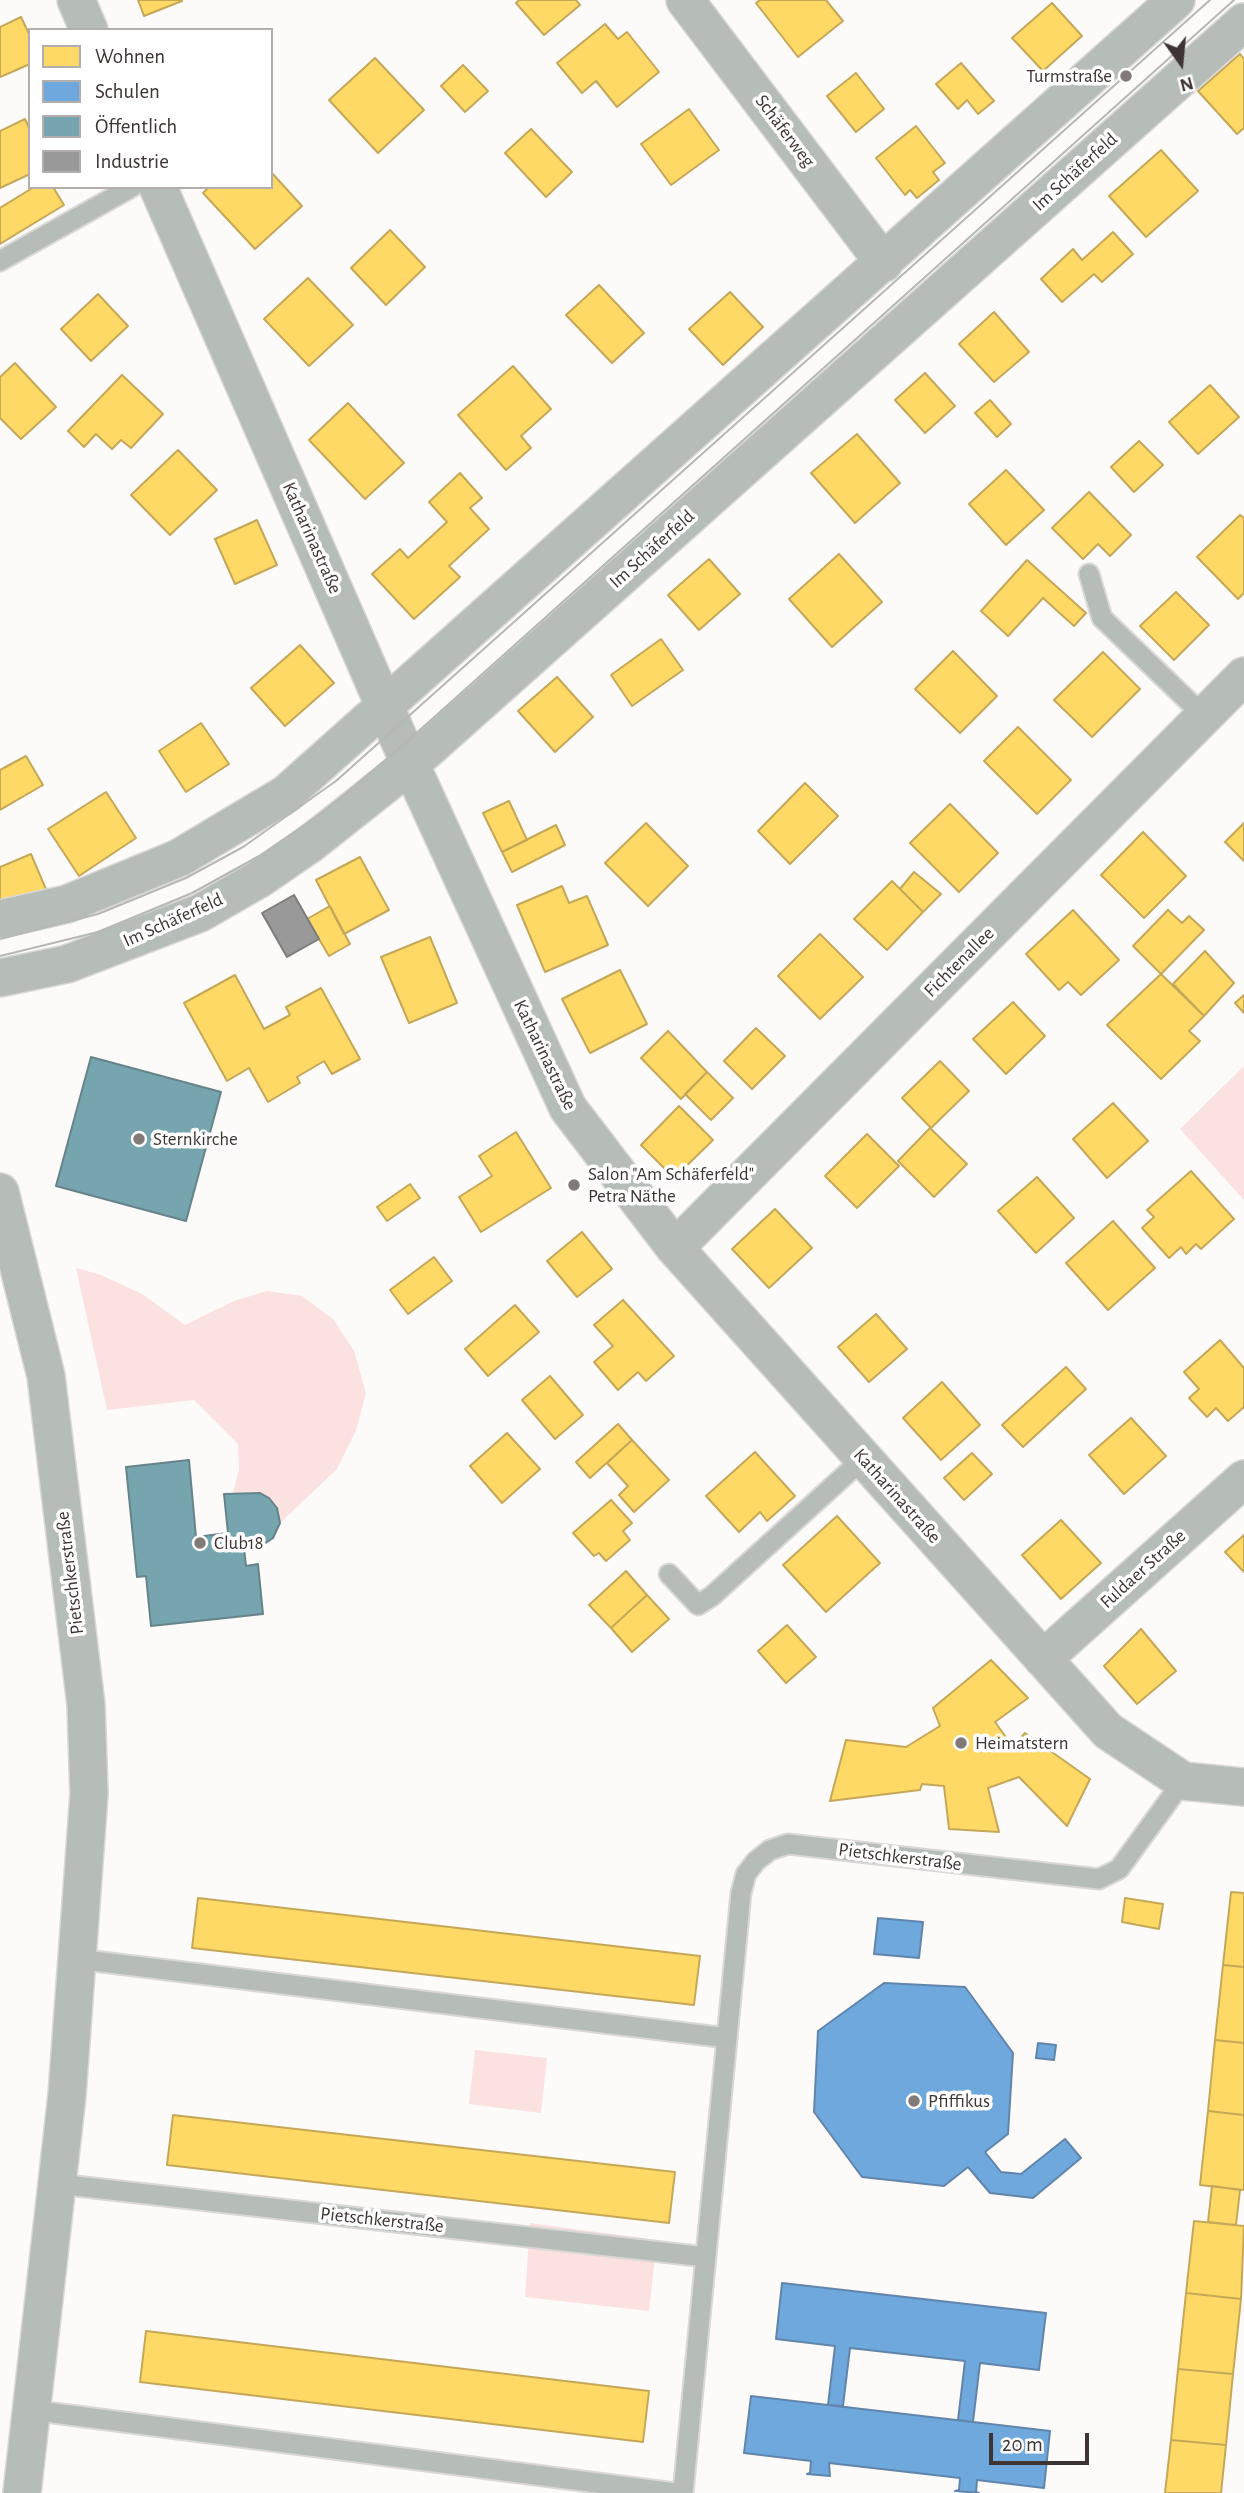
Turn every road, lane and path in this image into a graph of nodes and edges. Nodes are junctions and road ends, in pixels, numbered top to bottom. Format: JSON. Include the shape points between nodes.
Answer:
{"nodes":[{"id":1,"x":76,"y":0,"type":"edge"},
{"id":2,"x":685,"y":0,"type":"edge"},
{"id":3,"x":1176,"y":0,"type":"edge"},
{"id":4,"x":1244,"y":22,"type":"edge"},
{"id":5,"x":88,"y":28,"type":"edge"},
{"id":6,"x":128,"y":189,"type":"edge"},
{"id":7,"x":159,"y":189,"type":"edge"},
{"id":8,"x":0,"y":261,"type":"edge"},
{"id":9,"x":884,"y":263,"type":"junction"},
{"id":10,"x":1089,"y":574,"type":"dead end"},
{"id":11,"x":1244,"y":676,"type":"edge"},
{"id":12,"x":386,"y":707,"type":"junction"},
{"id":13,"x":1204,"y":716,"type":"junction"},
{"id":14,"x":411,"y":764,"type":"junction"},
{"id":15,"x":0,"y":919,"type":"edge"},
{"id":16,"x":0,"y":978,"type":"edge"},
{"id":17,"x":0,"y":1192,"type":"edge"},
{"id":18,"x":675,"y":1248,"type":"junction"},
{"id":19,"x":863,"y":1458,"type":"junction"},
{"id":20,"x":1244,"y":1479,"type":"edge"},
{"id":21,"x":669,"y":1574,"type":"dead end"},
{"id":22,"x":1043,"y":1659,"type":"junction"},
{"id":23,"x":1183,"y":1781,"type":"junction"},
{"id":24,"x":1244,"y":1787,"type":"edge"},
{"id":25,"x":78,"y":1959,"type":"junction"},
{"id":26,"x":727,"y":2038,"type":"junction"},
{"id":27,"x":58,"y":2184,"type":"junction"},
{"id":28,"x":706,"y":2257,"type":"junction"},
{"id":29,"x":30,"y":2410,"type":"junction"},
{"id":30,"x":22,"y":2493,"type":"edge"},
{"id":31,"x":675,"y":2493,"type":"edge"},
{"id":32,"x":683,"y":2493,"type":"edge"}],
"edges":[{"from":1,"to":5,"type":"street"},
{"from":2,"to":9,"type":"street","name":"Schäferweg"},
{"from":3,"to":9,"type":"street"},
{"from":4,"to":14,"type":"street","name":"Im Schäferfeld"},
{"from":6,"to":8,"type":"lane"},
{"from":7,"to":12,"type":"street","name":"Katharinastraße"},
{"from":9,"to":12,"type":"street"},
{"from":10,"to":13,"type":"lane","via":[[1102,618]]},
{"from":11,"to":13,"type":"street","name":"Fichtenallee"},
{"from":12,"to":14,"type":"street","name":"Katharinastraße"},
{"from":12,"to":15,"type":"street","via":[[286,794],[179,858],[67,904]]},
{"from":13,"to":18,"type":"street","name":"Fichtenallee"},
{"from":14,"to":16,"type":"street","name":"Im Schäferfeld","via":[[310,844],[200,913],[67,964]]},
{"from":14,"to":18,"type":"street","name":"Katharinastraße","via":[[568,1108]]},
{"from":17,"to":25,"type":"street","name":"Pietschkerstraße","via":[[46,1376],[86,1705],[89,1794]]},
{"from":18,"to":19,"type":"street","name":"Katharinastraße"},
{"from":19,"to":21,"type":"lane","via":[[698,1605]]},
{"from":19,"to":22,"type":"street","name":"Katharinastraße"},
{"from":20,"to":22,"type":"street","name":"Fuldaer Straße"},
{"from":22,"to":23,"type":"street","name":"Katharinastraße","via":[[1108,1731]]},
{"from":23,"to":24,"type":"street","name":"Katharinastraße"},
{"from":23,"to":26,"type":"lane","name":"Pietschkerstraße","via":[[1119,1869],[1099,1879],[788,1844],[770,1850],[746,1874],[741,1894]]},
{"from":25,"to":26,"type":"lane"},
{"from":25,"to":27,"type":"street","name":"Pietschkerstraße"},
{"from":26,"to":28,"type":"lane","name":"Pietschkerstraße"},
{"from":27,"to":28,"type":"lane","name":"Pietschkerstraße"},
{"from":27,"to":29,"type":"street","name":"Pietschkerstraße"},
{"from":28,"to":32,"type":"lane","name":"Pietschkerstraße"},
{"from":29,"to":30,"type":"street","name":"Pietschkerstraße"},
{"from":29,"to":31,"type":"lane"}]}
